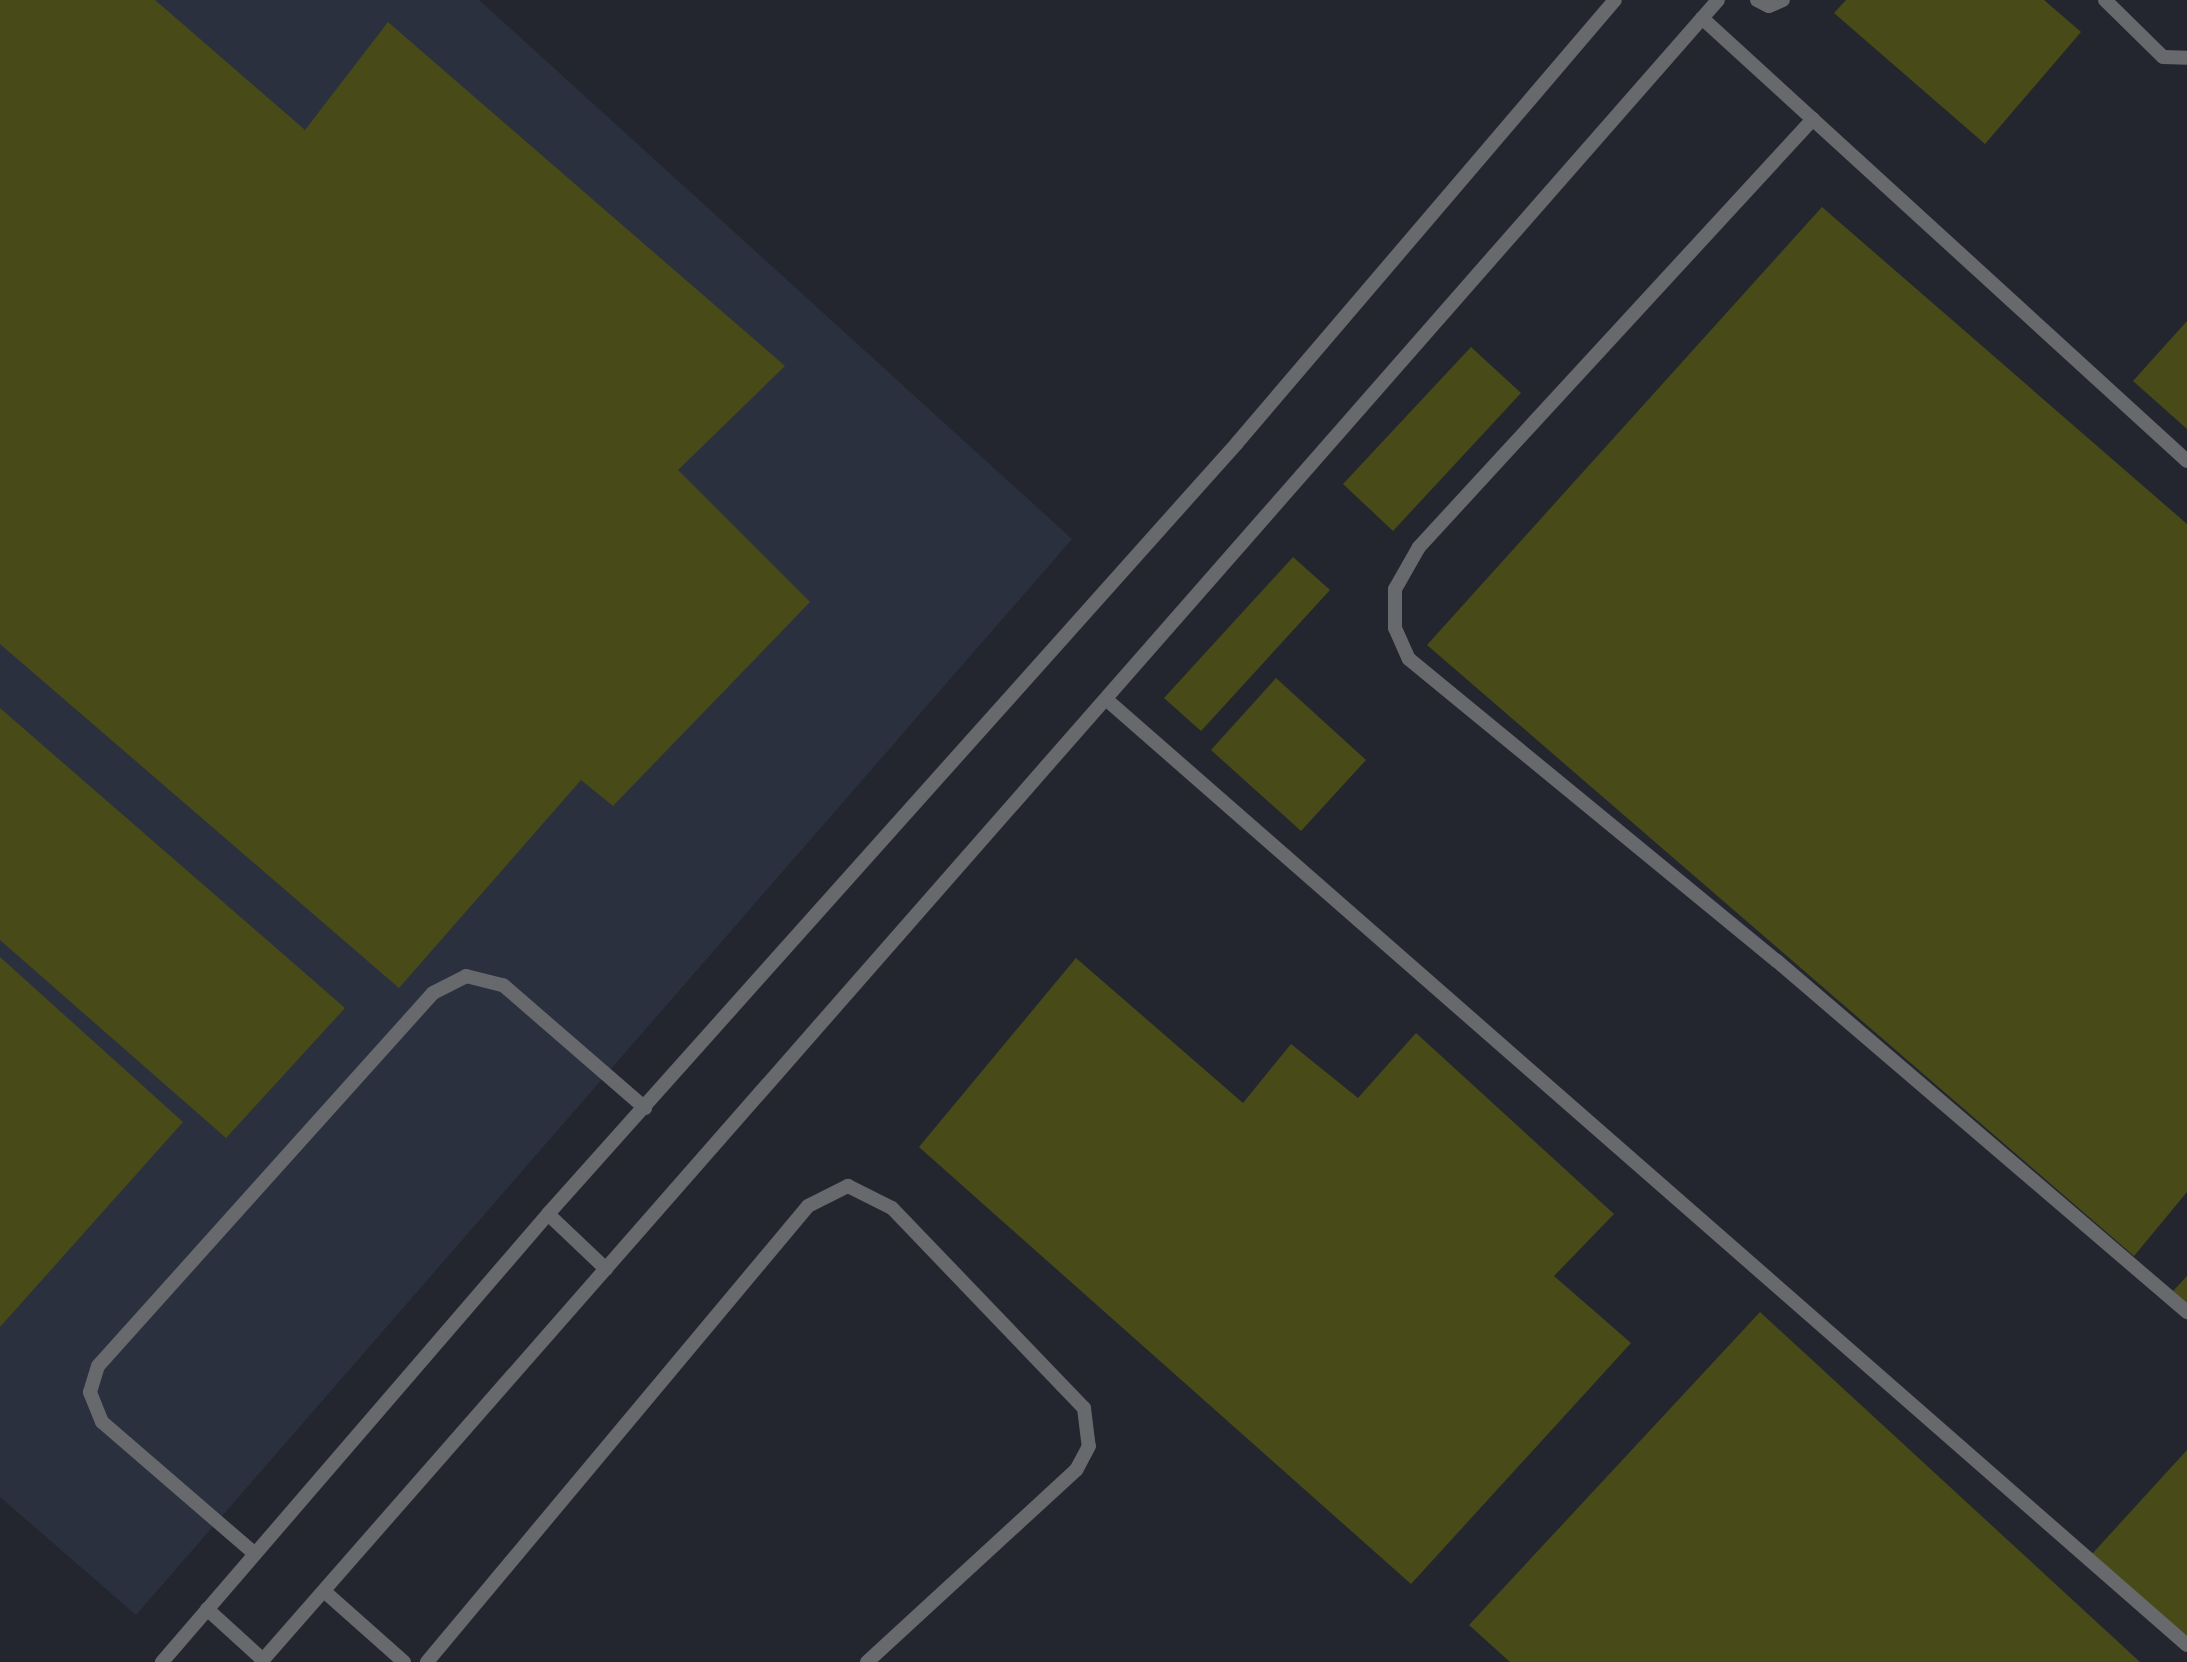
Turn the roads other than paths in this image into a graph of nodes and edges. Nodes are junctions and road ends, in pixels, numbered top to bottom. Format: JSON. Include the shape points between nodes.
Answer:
{"nodes":[{"id":1,"x":1615,"y":0,"type":"edge"},
{"id":2,"x":1718,"y":0,"type":"edge"},
{"id":3,"x":1757,"y":0,"type":"edge"},
{"id":4,"x":1783,"y":0,"type":"edge"},
{"id":5,"x":2105,"y":0,"type":"edge"},
{"id":6,"x":1702,"y":18,"type":"junction"},
{"id":7,"x":2187,"y":58,"type":"edge"},
{"id":8,"x":1813,"y":119,"type":"junction"},
{"id":9,"x":2187,"y":461,"type":"edge"},
{"id":10,"x":1107,"y":700,"type":"junction"},
{"id":11,"x":645,"y":1108,"type":"junction"},
{"id":12,"x":548,"y":1214,"type":"junction"},
{"id":13,"x":606,"y":1269,"type":"junction"},
{"id":14,"x":2187,"y":1312,"type":"edge"},
{"id":15,"x":255,"y":1555,"type":"junction"},
{"id":16,"x":324,"y":1591,"type":"junction"},
{"id":17,"x":207,"y":1609,"type":"junction"},
{"id":18,"x":2187,"y":1645,"type":"edge"},
{"id":19,"x":262,"y":1661,"type":"edge"},
{"id":20,"x":162,"y":1662,"type":"edge"},
{"id":21,"x":404,"y":1662,"type":"edge"},
{"id":22,"x":427,"y":1662,"type":"edge"},
{"id":23,"x":867,"y":1662,"type":"edge"}],
"edges":[{"from":1,"to":11,"type":"street","via":[[1237,443]]},
{"from":2,"to":6,"type":"street"},
{"from":3,"to":4,"type":"street","via":[[1769,6]]},
{"from":5,"to":7,"type":"street","via":[[2163,57]]},
{"from":6,"to":8,"type":"street"},
{"from":6,"to":10,"type":"street"},
{"from":8,"to":9,"type":"street"},
{"from":8,"to":14,"type":"street","via":[[1419,547],[1395,589],[1395,628],[1409,659],[1777,961]]},
{"from":10,"to":13,"type":"street"},
{"from":10,"to":18,"type":"street"},
{"from":11,"to":12,"type":"street"},
{"from":11,"to":15,"type":"street","via":[[503,985],[466,976],[433,993],[97,1366],[89,1392],[103,1422]]},
{"from":12,"to":13,"type":"street"},
{"from":12,"to":15,"type":"street"},
{"from":13,"to":16,"type":"street"},
{"from":15,"to":17,"type":"street"},
{"from":16,"to":19,"type":"street"},
{"from":16,"to":21,"type":"street"},
{"from":17,"to":19,"type":"street"},
{"from":17,"to":20,"type":"street"},
{"from":22,"to":23,"type":"street","via":[[808,1206],[848,1186],[892,1208],[1084,1408],[1089,1446],[1076,1470]]}]}
